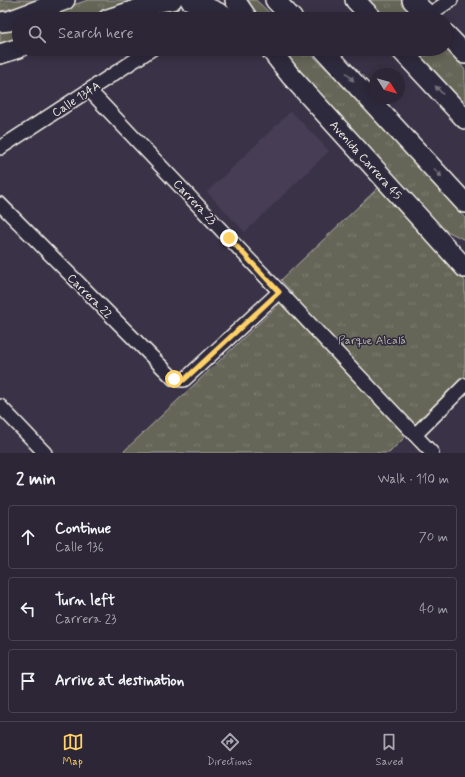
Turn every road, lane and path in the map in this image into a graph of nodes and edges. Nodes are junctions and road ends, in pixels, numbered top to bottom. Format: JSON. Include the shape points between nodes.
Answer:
{"nodes":[{"id":1,"x":65,"y":0,"type":"edge"},
{"id":2,"x":172,"y":0,"type":"edge"},
{"id":3,"x":190,"y":0,"type":"edge"},
{"id":4,"x":235,"y":0,"type":"edge"},
{"id":5,"x":275,"y":0,"type":"edge"},
{"id":6,"x":355,"y":0,"type":"edge"},
{"id":7,"x":412,"y":0,"type":"edge"},
{"id":8,"x":452,"y":0,"type":"edge"},
{"id":9,"x":33,"y":12,"type":"edge"},
{"id":10,"x":129,"y":12,"type":"edge"},
{"id":11,"x":203,"y":12,"type":"edge"},
{"id":12,"x":243,"y":12,"type":"edge"},
{"id":13,"x":287,"y":12,"type":"edge"},
{"id":14,"x":366,"y":12,"type":"edge"},
{"id":15,"x":425,"y":12,"type":"edge"},
{"id":16,"x":436,"y":12,"type":"edge"},
{"id":17,"x":12,"y":20,"type":"edge"},
{"id":18,"x":0,"y":22,"type":"edge"},
{"id":19,"x":455,"y":43,"type":"edge"},
{"id":20,"x":12,"y":50,"type":"edge"},
{"id":21,"x":0,"y":54,"type":"edge"},
{"id":22,"x":141,"y":56,"type":"edge"},
{"id":23,"x":270,"y":56,"type":"edge"},
{"id":24,"x":275,"y":56,"type":"edge"},
{"id":25,"x":329,"y":56,"type":"edge"},
{"id":26,"x":406,"y":56,"type":"edge"},
{"id":27,"x":465,"y":58,"type":"edge"},
{"id":28,"x":290,"y":75,"type":"junction"},
{"id":29,"x":89,"y":90,"type":"junction"},
{"id":30,"x":465,"y":119,"type":"edge"},
{"id":31,"x":0,"y":148,"type":"edge"},
{"id":32,"x":465,"y":203,"type":"edge"},
{"id":33,"x":0,"y":204,"type":"edge"},
{"id":34,"x":418,"y":217,"type":"junction"},
{"id":35,"x":465,"y":247,"type":"edge"},
{"id":36,"x":465,"y":268,"type":"edge"},
{"id":37,"x":279,"y":292,"type":"junction"},
{"id":38,"x":465,"y":385,"type":"edge"},
{"id":39,"x":0,"y":406,"type":"edge"},
{"id":40,"x":415,"y":434,"type":"junction"},
{"id":41,"x":45,"y":453,"type":"edge"},
{"id":42,"x":432,"y":453,"type":"edge"}],
"edges":[{"from":1,"to":9,"type":"highway"},
{"from":2,"to":10,"type":"highway"},
{"from":3,"to":11,"type":"highway"},
{"from":4,"to":12,"type":"highway"},
{"from":5,"to":13,"type":"highway"},
{"from":6,"to":14,"type":"highway"},
{"from":7,"to":15,"type":"highway"},
{"from":8,"to":16,"type":"street"},
{"from":17,"to":18,"type":"highway"},
{"from":19,"to":27,"type":"highway"},
{"from":20,"to":21,"type":"highway"},
{"from":22,"to":29,"type":"street","name":"Calle 134A"},
{"from":23,"to":28,"type":"highway"},
{"from":24,"to":28,"type":"highway","name":"Avenida Carrera 45"},
{"from":25,"to":32,"type":"highway","one_way":true},
{"from":30,"to":26,"type":"highway","one_way":true},
{"from":28,"to":34,"type":"highway","name":"Avenida Carrera 45"},
{"from":29,"to":31,"type":"street","name":"Calle 134A"},
{"from":29,"to":37,"type":"street","name":"Carrera 23"},
{"from":33,"to":37,"type":"street","name":"Carrera 22","via":[[174,379],[184,380]]},
{"from":34,"to":35,"type":"highway"},
{"from":34,"to":36,"type":"highway","name":"Avenida Carrera 45"},
{"from":37,"to":40,"type":"street","name":"Carrera 23"},
{"from":38,"to":40,"type":"street"},
{"from":39,"to":41,"type":"street"},
{"from":40,"to":42,"type":"street","name":"Carrera 23"}]}
